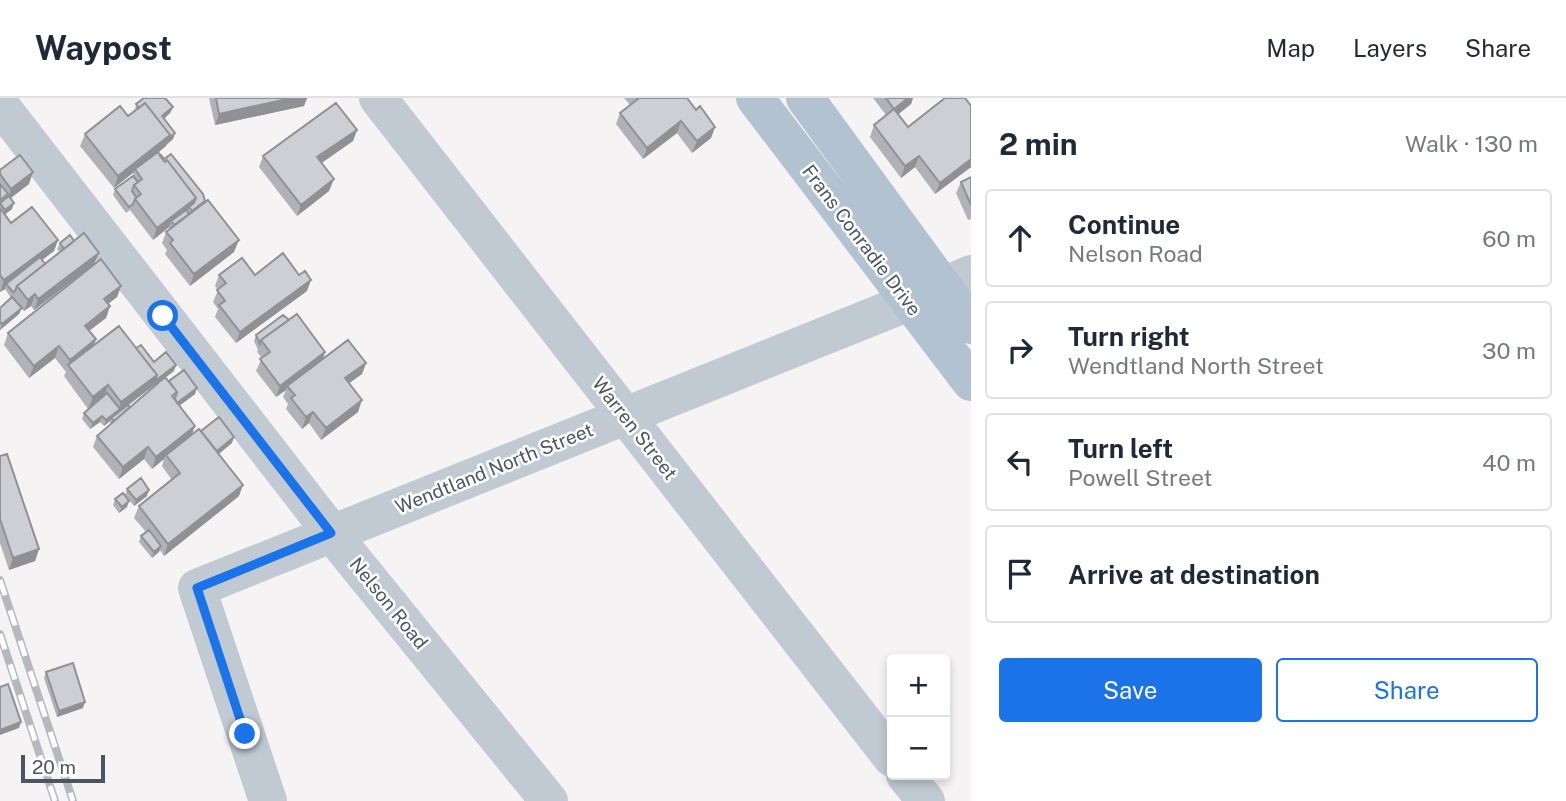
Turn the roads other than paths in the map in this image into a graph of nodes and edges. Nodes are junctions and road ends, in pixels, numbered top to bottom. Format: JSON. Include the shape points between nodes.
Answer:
{"nodes":[{"id":1,"x":378,"y":98,"type":"edge"},
{"id":2,"x":755,"y":98,"type":"edge"},
{"id":3,"x":805,"y":98,"type":"edge"},
{"id":4,"x":0,"y":105,"type":"edge"},
{"id":5,"x":940,"y":288,"type":"edge"},
{"id":6,"x":971,"y":325,"type":"edge"},
{"id":7,"x":971,"y":382,"type":"edge"},
{"id":8,"x":625,"y":416,"type":"junction"},
{"id":9,"x":331,"y":533,"type":"junction"},
{"id":10,"x":887,"y":752,"type":"edge"},
{"id":11,"x":909,"y":780,"type":"edge"},
{"id":12,"x":268,"y":801,"type":"edge"},
{"id":13,"x":549,"y":801,"type":"edge"},
{"id":14,"x":926,"y":801,"type":"edge"}],
"edges":[{"from":1,"to":8,"type":"street","name":"Warren Street"},
{"from":2,"to":5,"type":"main road","name":"Frans Conradie Drive"},
{"from":3,"to":5,"type":"main road","name":"Frans Conradie Drive"},
{"from":4,"to":9,"type":"street","name":"Nelson Road"},
{"from":5,"to":6,"type":"main road","name":"Frans Conradie Drive"},
{"from":5,"to":7,"type":"main road","name":"Frans Conradie Drive"},
{"from":5,"to":8,"type":"street","name":"Wendtland North Street"},
{"from":8,"to":9,"type":"street","name":"Wendtland North Street"},
{"from":8,"to":10,"type":"street","name":"Warren Street"},
{"from":9,"to":12,"type":"street","name":"Wendtland North Street","via":[[197,588]]},
{"from":9,"to":13,"type":"street","name":"Nelson Road"},
{"from":11,"to":14,"type":"street"}]}
